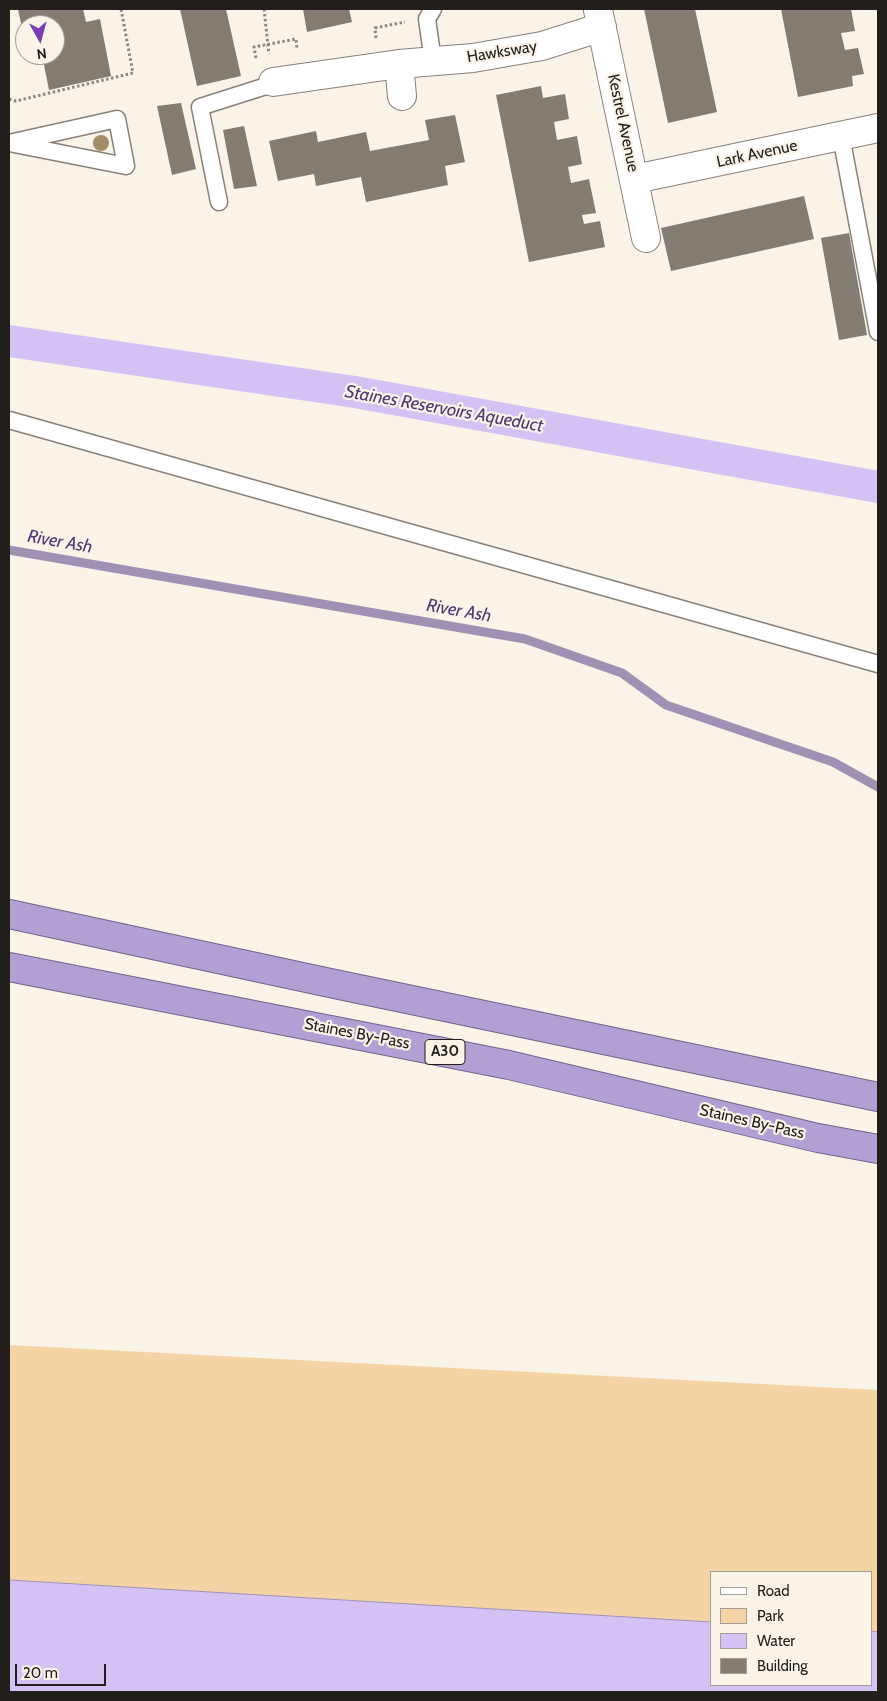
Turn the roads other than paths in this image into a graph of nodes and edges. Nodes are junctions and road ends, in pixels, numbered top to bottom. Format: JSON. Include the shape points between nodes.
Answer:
{"nodes":[{"id":1,"x":433,"y":9,"type":"edge"},
{"id":2,"x":600,"y":18,"type":"edge"},
{"id":3,"x":433,"y":61,"type":"junction"},
{"id":4,"x":399,"y":64,"type":"junction"},
{"id":5,"x":268,"y":85,"type":"joint"},
{"id":6,"x":402,"y":96,"type":"dead end"},
{"id":7,"x":878,"y":128,"type":"edge"},
{"id":8,"x":842,"y":136,"type":"junction"},
{"id":9,"x":9,"y":143,"type":"edge"},
{"id":10,"x":635,"y":179,"type":"junction"},
{"id":11,"x":219,"y":202,"type":"dead end"},
{"id":12,"x":646,"y":238,"type":"dead end"},
{"id":13,"x":878,"y":332,"type":"edge"},
{"id":14,"x":9,"y":420,"type":"edge"},
{"id":15,"x":878,"y":664,"type":"edge"},
{"id":16,"x":9,"y":914,"type":"edge"},
{"id":17,"x":9,"y":967,"type":"edge"},
{"id":18,"x":878,"y":1097,"type":"edge"},
{"id":19,"x":878,"y":1149,"type":"edge"}],
"edges":[{"from":1,"to":3,"type":"lane","via":[[428,19]]},
{"from":2,"to":3,"type":"street","name":"Hawksway","via":[[542,46]]},
{"from":2,"to":10,"type":"street","name":"Kestrel Avenue"},
{"from":3,"to":4,"type":"street","name":"Hawksway"},
{"from":4,"to":5,"type":"street","name":"Hawksway"},
{"from":4,"to":6,"type":"street"},
{"from":5,"to":11,"type":"lane","via":[[200,107]]},
{"from":7,"to":8,"type":"street","name":"Lark Avenue"},
{"from":8,"to":10,"type":"street","name":"Lark Avenue"},
{"from":8,"to":13,"type":"lane"},
{"from":9,"to":9,"type":"lane","via":[[126,166],[117,119]]},
{"from":10,"to":12,"type":"street","name":"Kestrel Avenue"},
{"from":14,"to":15,"type":"lane"},
{"from":16,"to":18,"type":"highway"},
{"from":17,"to":19,"type":"highway","name":"Staines By-Pass","number":"A30","via":[[509,1065],[818,1138]]}]}
